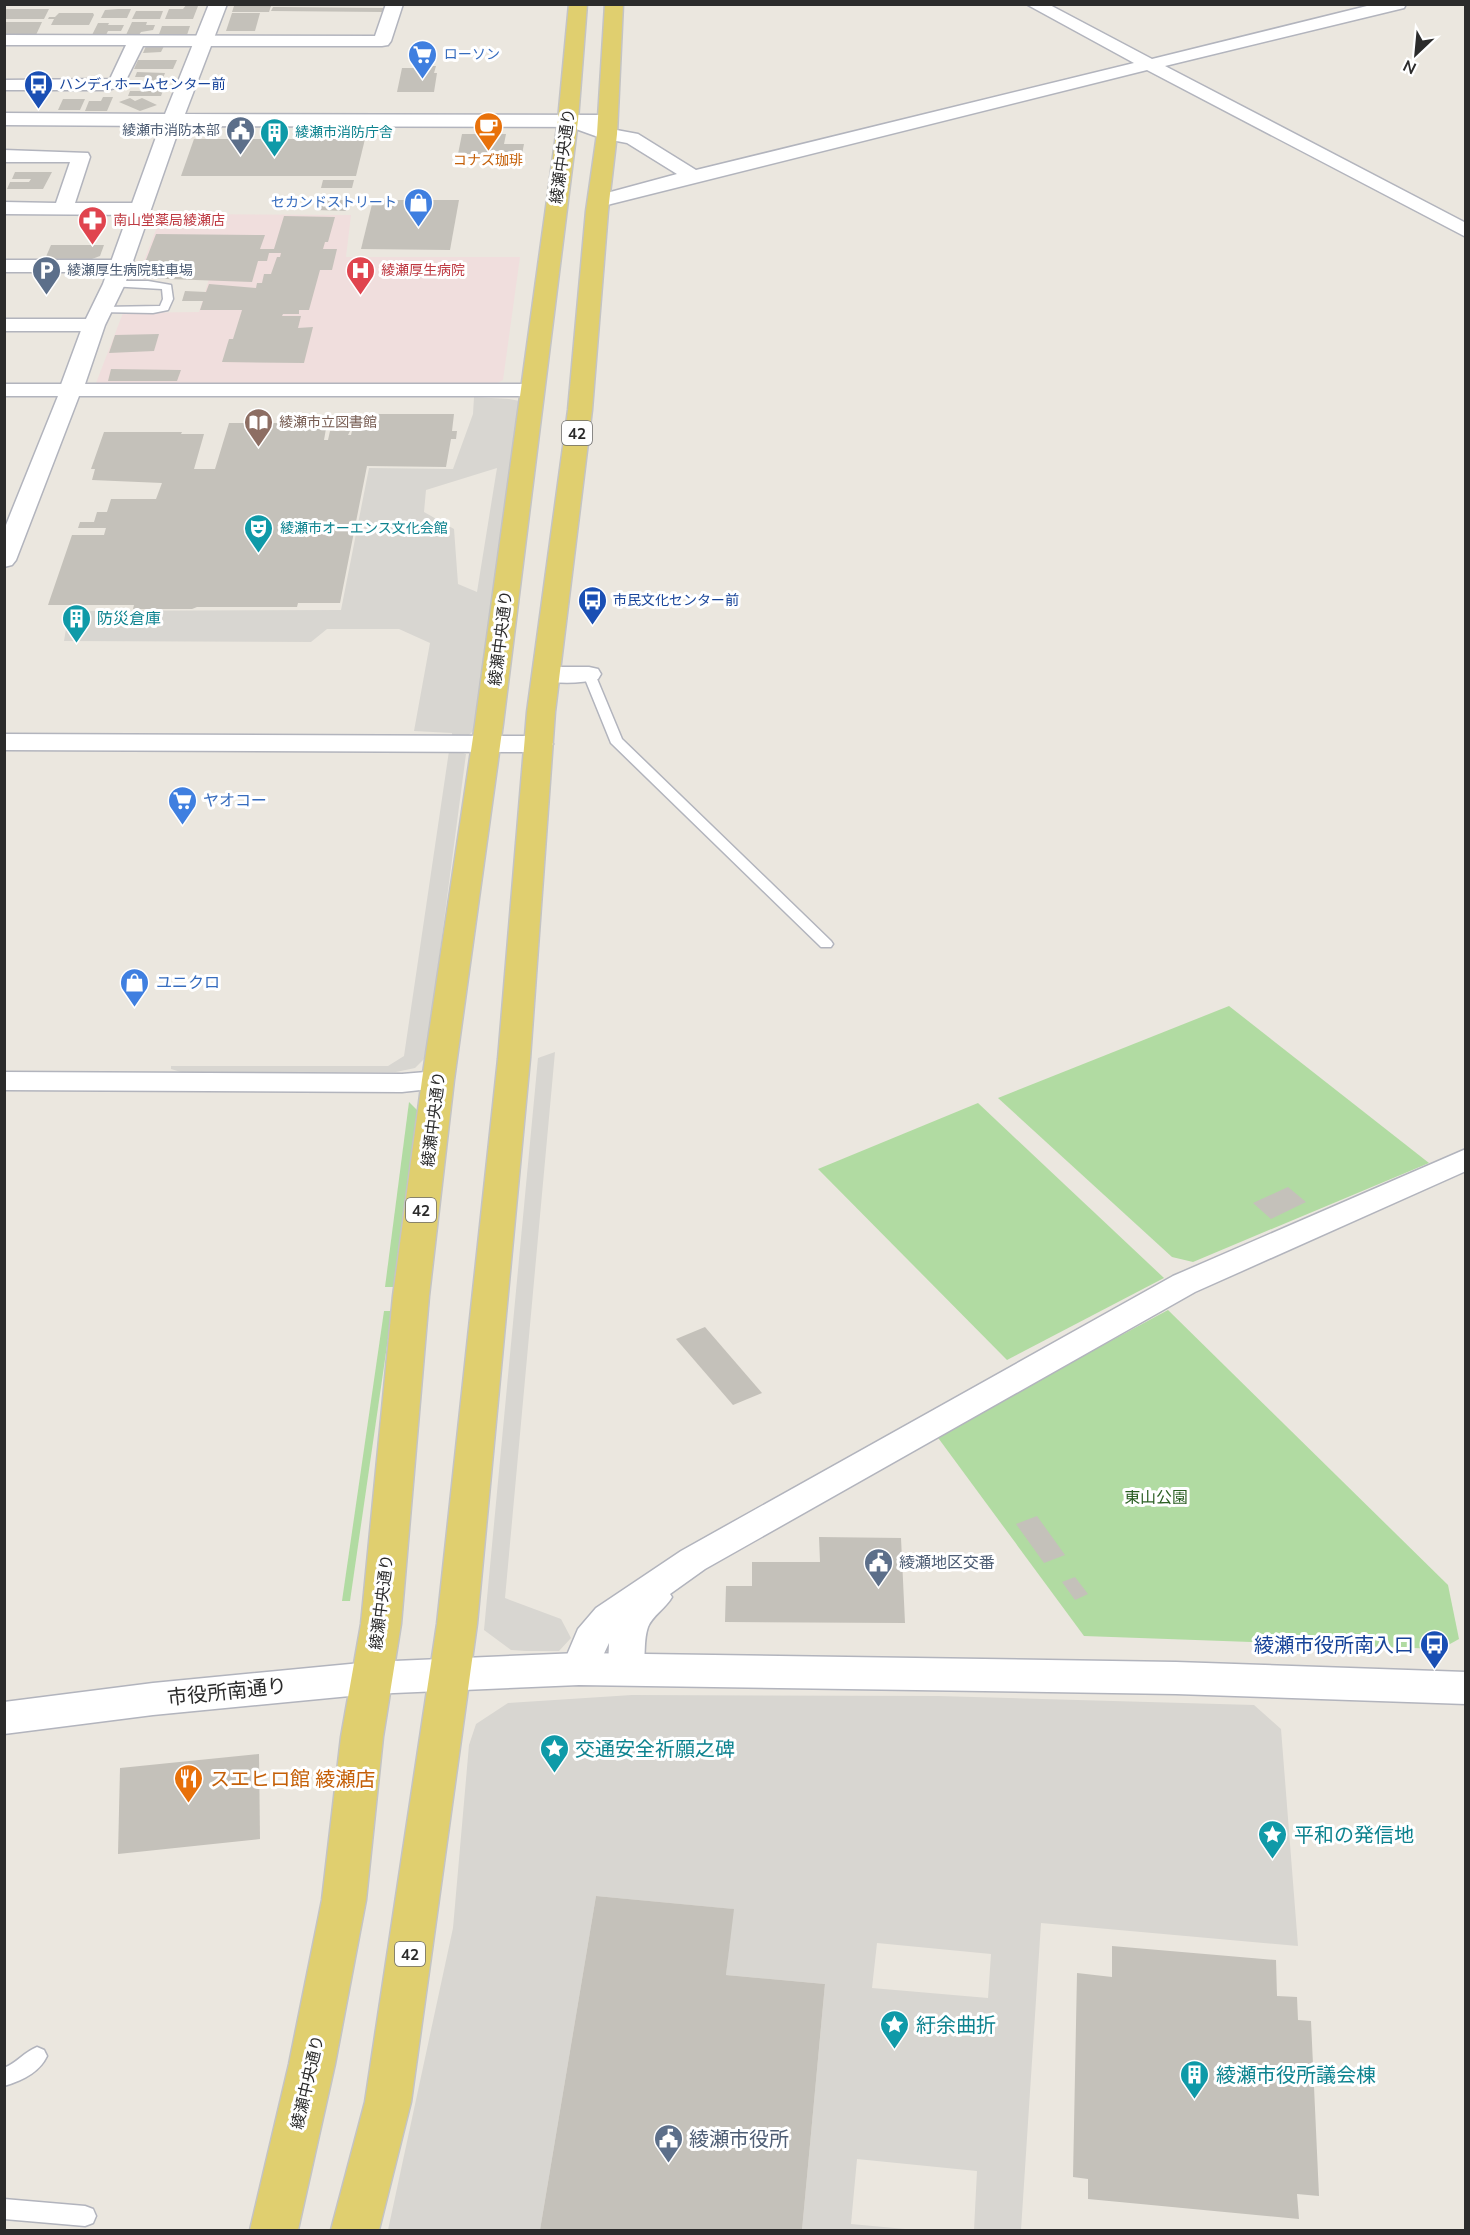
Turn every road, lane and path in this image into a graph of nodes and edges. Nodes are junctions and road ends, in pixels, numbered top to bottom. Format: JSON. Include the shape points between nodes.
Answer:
{"nodes":[{"id":1,"x":218,"y":4,"type":"edge"},
{"id":2,"x":395,"y":4,"type":"edge"},
{"id":3,"x":578,"y":4,"type":"edge"},
{"id":4,"x":614,"y":4,"type":"edge"},
{"id":5,"x":1034,"y":4,"type":"edge"},
{"id":6,"x":1398,"y":4,"type":"edge"},
{"id":7,"x":4,"y":40,"type":"edge"},
{"id":8,"x":137,"y":40,"type":"junction"},
{"id":9,"x":205,"y":41,"type":"junction"},
{"id":10,"x":1151,"y":65,"type":"junction"},
{"id":11,"x":4,"y":85,"type":"edge"},
{"id":12,"x":173,"y":118,"type":"junction"},
{"id":13,"x":4,"y":119,"type":"edge"},
{"id":14,"x":568,"y":120,"type":"junction"},
{"id":15,"x":607,"y":128,"type":"junction"},
{"id":16,"x":4,"y":156,"type":"edge"},
{"id":17,"x":693,"y":176,"type":"junction"},
{"id":18,"x":598,"y":201,"type":"junction"},
{"id":19,"x":4,"y":208,"type":"edge"},
{"id":20,"x":64,"y":208,"type":"junction"},
{"id":21,"x":140,"y":209,"type":"junction"},
{"id":22,"x":1466,"y":231,"type":"edge"},
{"id":23,"x":4,"y":266,"type":"edge"},
{"id":24,"x":117,"y":275,"type":"junction"},
{"id":25,"x":98,"y":318,"type":"junction"},
{"id":26,"x":4,"y":325,"type":"edge"},
{"id":27,"x":4,"y":390,"type":"edge"},
{"id":28,"x":70,"y":390,"type":"junction"},
{"id":29,"x":531,"y":390,"type":"junction"},
{"id":30,"x":4,"y":560,"type":"edge"},
{"id":31,"x":545,"y":674,"type":"junction"},
{"id":32,"x":589,"y":674,"type":"joint"},
{"id":33,"x":4,"y":742,"type":"edge"},
{"id":34,"x":487,"y":744,"type":"junction"},
{"id":35,"x":540,"y":744,"type":"junction"},
{"id":36,"x":826,"y":944,"type":"dead end"},
{"id":37,"x":438,"y":1080,"type":"junction"},
{"id":38,"x":4,"y":1082,"type":"edge"},
{"id":39,"x":1466,"y":1159,"type":"edge"},
{"id":40,"x":693,"y":1560,"type":"junction"},
{"id":41,"x":626,"y":1668,"type":"junction"},
{"id":42,"x":579,"y":1669,"type":"junction"},
{"id":43,"x":450,"y":1674,"type":"junction"},
{"id":44,"x":371,"y":1678,"type":"junction"},
{"id":45,"x":1466,"y":1688,"type":"edge"},
{"id":46,"x":4,"y":1718,"type":"edge"},
{"id":47,"x":37,"y":2056,"type":"dead end"},
{"id":48,"x":5,"y":2077,"type":"edge"},
{"id":49,"x":4,"y":2209,"type":"edge"},
{"id":50,"x":85,"y":2216,"type":"dead end"},
{"id":51,"x":274,"y":2230,"type":"edge"},
{"id":52,"x":355,"y":2230,"type":"edge"}],
"edges":[{"from":1,"to":9,"type":"street"},
{"from":2,"to":9,"type":"street","via":[[382,41]]},
{"from":3,"to":14,"type":"main road","name":"綾瀬中央通り","number":"42"},
{"from":4,"to":15,"type":"main road","number":"42"},
{"from":5,"to":10,"type":"street"},
{"from":6,"to":10,"type":"street"},
{"from":7,"to":8,"type":"street"},
{"from":8,"to":9,"type":"street"},
{"from":8,"to":11,"type":"street","via":[[117,82]]},
{"from":9,"to":12,"type":"street"},
{"from":10,"to":17,"type":"street"},
{"from":10,"to":22,"type":"street"},
{"from":12,"to":13,"type":"street"},
{"from":12,"to":14,"type":"street"},
{"from":12,"to":21,"type":"street"},
{"from":14,"to":15,"type":"street"},
{"from":14,"to":29,"type":"main road","name":"綾瀬中央通り","number":"42"},
{"from":15,"to":17,"type":"street","via":[[632,138]]},
{"from":15,"to":18,"type":"main road","number":"42"},
{"from":16,"to":20,"type":"street","via":[[81,157]]},
{"from":17,"to":18,"type":"street"},
{"from":18,"to":31,"type":"main road","number":"42","via":[[580,410]]},
{"from":19,"to":20,"type":"street"},
{"from":20,"to":21,"type":"street"},
{"from":21,"to":24,"type":"street"},
{"from":23,"to":24,"type":"street"},
{"from":24,"to":25,"type":"street"},
{"from":24,"to":25,"type":"lane","via":[[168,287],[168,299],[164,308]]},
{"from":25,"to":26,"type":"street"},
{"from":25,"to":28,"type":"street"},
{"from":27,"to":28,"type":"street"},
{"from":28,"to":29,"type":"street"},
{"from":28,"to":30,"type":"street"},
{"from":29,"to":34,"type":"main road","name":"綾瀬中央通り","number":"42"},
{"from":31,"to":32,"type":"street"},
{"from":31,"to":35,"type":"main road","number":"42"},
{"from":32,"to":36,"type":"lane","via":[[616,740]]},
{"from":33,"to":34,"type":"street"},
{"from":34,"to":35,"type":"street"},
{"from":34,"to":37,"type":"main road","name":"綾瀬中央通り","number":"42"},
{"from":35,"to":43,"type":"main road","number":"42","via":[[514,1059]]},
{"from":37,"to":38,"type":"street"},
{"from":37,"to":44,"type":"main road","name":"綾瀬中央通り","number":"42","via":[[411,1296],[381,1624]]},
{"from":39,"to":40,"type":"street","via":[[1184,1284]]},
{"from":40,"to":41,"type":"street","via":[[632,1618]]},
{"from":40,"to":42,"type":"street","via":[[609,1618],[591,1638]]},
{"from":41,"to":42,"type":"street","name":"市役所南通り"},
{"from":41,"to":45,"type":"street","name":"市役所南通り","via":[[1223,1679]]},
{"from":42,"to":43,"type":"street","name":"市役所南通り"},
{"from":43,"to":44,"type":"street","name":"市役所南通り"},
{"from":43,"to":52,"type":"main road","number":"42","via":[[388,2102]]},
{"from":44,"to":46,"type":"street","name":"市役所南通り"},
{"from":44,"to":51,"type":"main road","name":"綾瀬中央通り","number":"42","via":[[339,1935]]},
{"from":47,"to":48,"type":"lane","via":[[19,2072]]},
{"from":49,"to":50,"type":"lane"}]}
